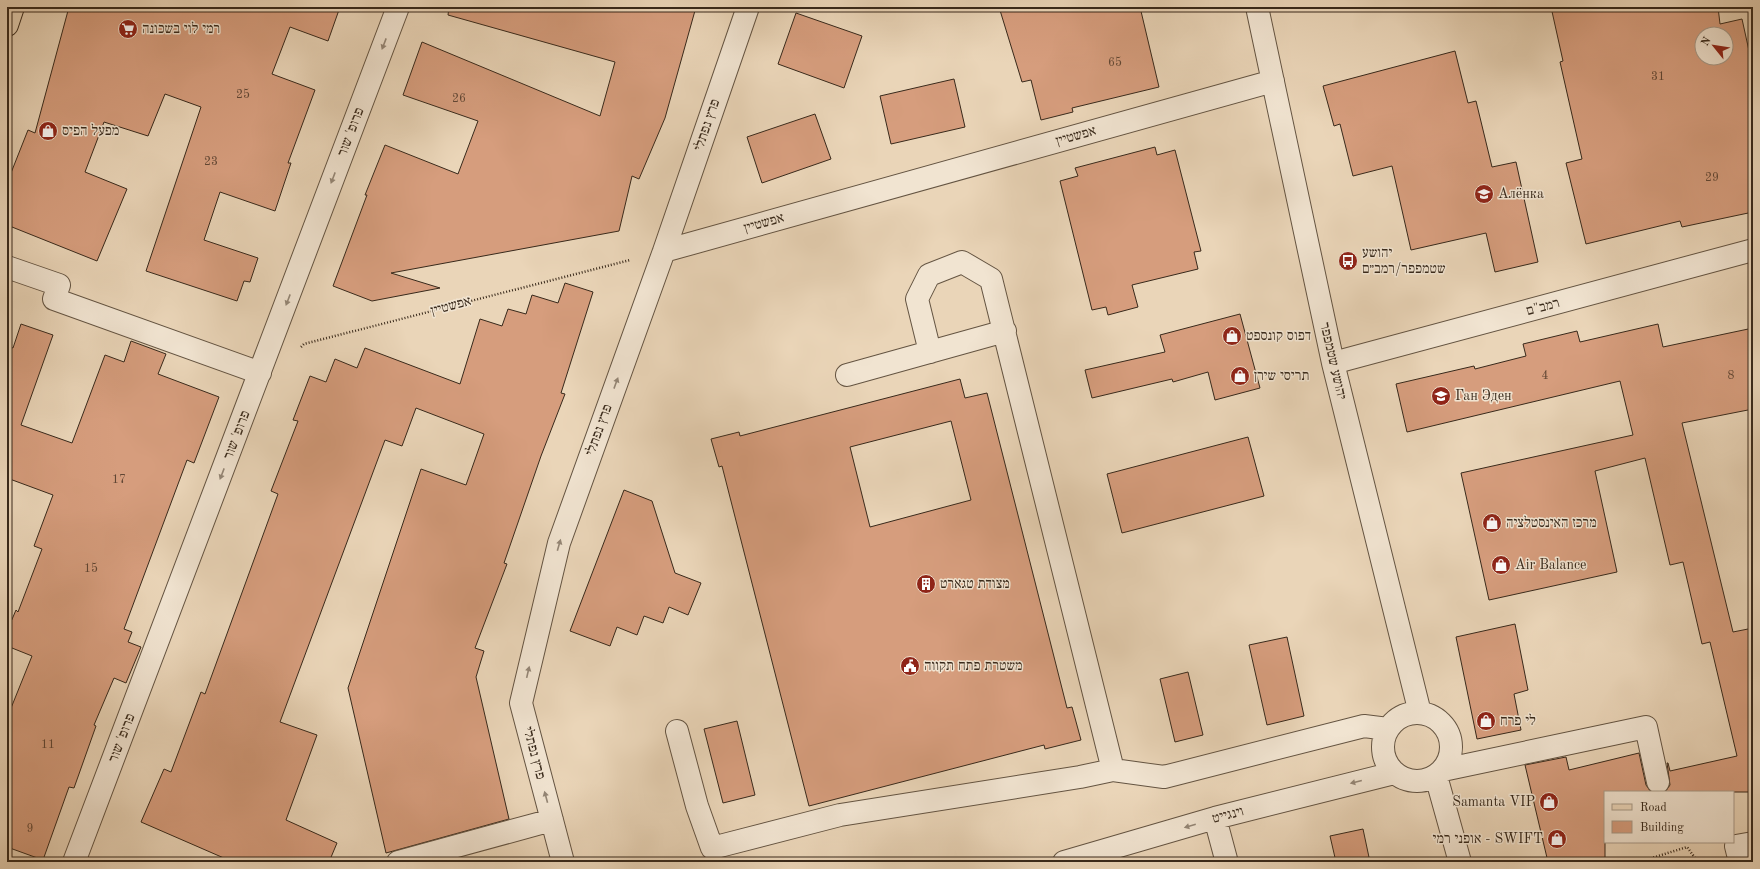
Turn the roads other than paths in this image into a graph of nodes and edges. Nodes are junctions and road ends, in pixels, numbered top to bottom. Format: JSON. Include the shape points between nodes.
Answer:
{"nodes":[{"id":1,"x":13,"y":7,"type":"edge"},
{"id":2,"x":398,"y":7,"type":"edge"},
{"id":3,"x":748,"y":7,"type":"edge"},
{"id":4,"x":1256,"y":7,"type":"edge"},
{"id":5,"x":7,"y":25,"type":"edge"},
{"id":6,"x":1272,"y":81,"type":"junction"},
{"id":7,"x":1753,"y":250,"type":"edge"},
{"id":8,"x":664,"y":251,"type":"junction"},
{"id":9,"x":7,"y":267,"type":"edge"},
{"id":10,"x":1005,"y":331,"type":"junction"},
{"id":11,"x":930,"y":352,"type":"junction"},
{"id":12,"x":1333,"y":363,"type":"junction"},
{"id":13,"x":260,"y":373,"type":"junction"},
{"id":14,"x":847,"y":375,"type":"dead end"},
{"id":15,"x":1420,"y":713,"type":"junction"},
{"id":16,"x":1388,"y":729,"type":"junction"},
{"id":17,"x":677,"y":731,"type":"dead end"},
{"id":18,"x":1113,"y":770,"type":"junction"},
{"id":19,"x":1394,"y":772,"type":"junction"},
{"id":20,"x":1439,"y":773,"type":"junction"},
{"id":21,"x":1658,"y":782,"type":"dead end"},
{"id":22,"x":1215,"y":818,"type":"junction"},
{"id":23,"x":552,"y":820,"type":"junction"},
{"id":24,"x":1753,"y":842,"type":"edge"},
{"id":25,"x":1226,"y":859,"type":"dead end"},
{"id":26,"x":74,"y":862,"type":"edge"},
{"id":27,"x":398,"y":862,"type":"edge"},
{"id":28,"x":563,"y":862,"type":"edge"},
{"id":29,"x":1064,"y":862,"type":"edge"},
{"id":30,"x":1460,"y":862,"type":"edge"},
{"id":31,"x":1740,"y":862,"type":"edge"}],
"edges":[{"from":1,"to":5,"type":"main road"},
{"from":2,"to":13,"type":"street","name":"פרופ' שור","one_way":true},
{"from":3,"to":8,"type":"street","name":"פרץ נפתלי"},
{"from":4,"to":6,"type":"street","name":"יהושע שטמפפר"},
{"from":6,"to":8,"type":"street","name":"אפשטיין"},
{"from":6,"to":12,"type":"street","name":"יהושע שטמפפר"},
{"from":7,"to":12,"type":"street","name":"רמב\"ם"},
{"from":23,"to":8,"type":"street","name":"פרץ נפתלי","one_way":true,"via":[[520,703],[559,544]]},
{"from":9,"to":13,"type":"street","via":[[58,285],[54,299]]},
{"from":10,"to":11,"type":"street"},
{"from":10,"to":11,"type":"street","via":[[991,279],[962,262],[929,275],[916,299]]},
{"from":10,"to":18,"type":"street"},
{"from":11,"to":14,"type":"street"},
{"from":12,"to":15,"type":"street","name":"יהושע שטמפפר"},
{"from":13,"to":26,"type":"street","name":"פרופ' שור","one_way":true},
{"from":15,"to":16,"type":"street","via":[[1406,714]]},
{"from":15,"to":20,"type":"street","via":[[1439,721],[1447,730],[1451,741],[1448,762]]},
{"from":16,"to":18,"type":"street","via":[[1364,726],[1164,777]]},
{"from":16,"to":19,"type":"street","via":[[1383,752],[1387,764]]},
{"from":17,"to":18,"type":"street","via":[[697,806],[712,848],[840,815]]},
{"from":19,"to":20,"type":"street","via":[[1404,779],[1414,781],[1425,781]]},
{"from":19,"to":22,"type":"street","name":"וינגייט","one_way":true},
{"from":20,"to":21,"type":"street","via":[[1646,727]]},
{"from":20,"to":30,"type":"street"},
{"from":22,"to":25,"type":"street"},
{"from":22,"to":29,"type":"street","name":"וינגייט","one_way":true},
{"from":23,"to":27,"type":"street"},
{"from":23,"to":28,"type":"street","name":"פרץ נפתלי"},
{"from":24,"to":31,"type":"street","via":[[1736,846]]}]}
